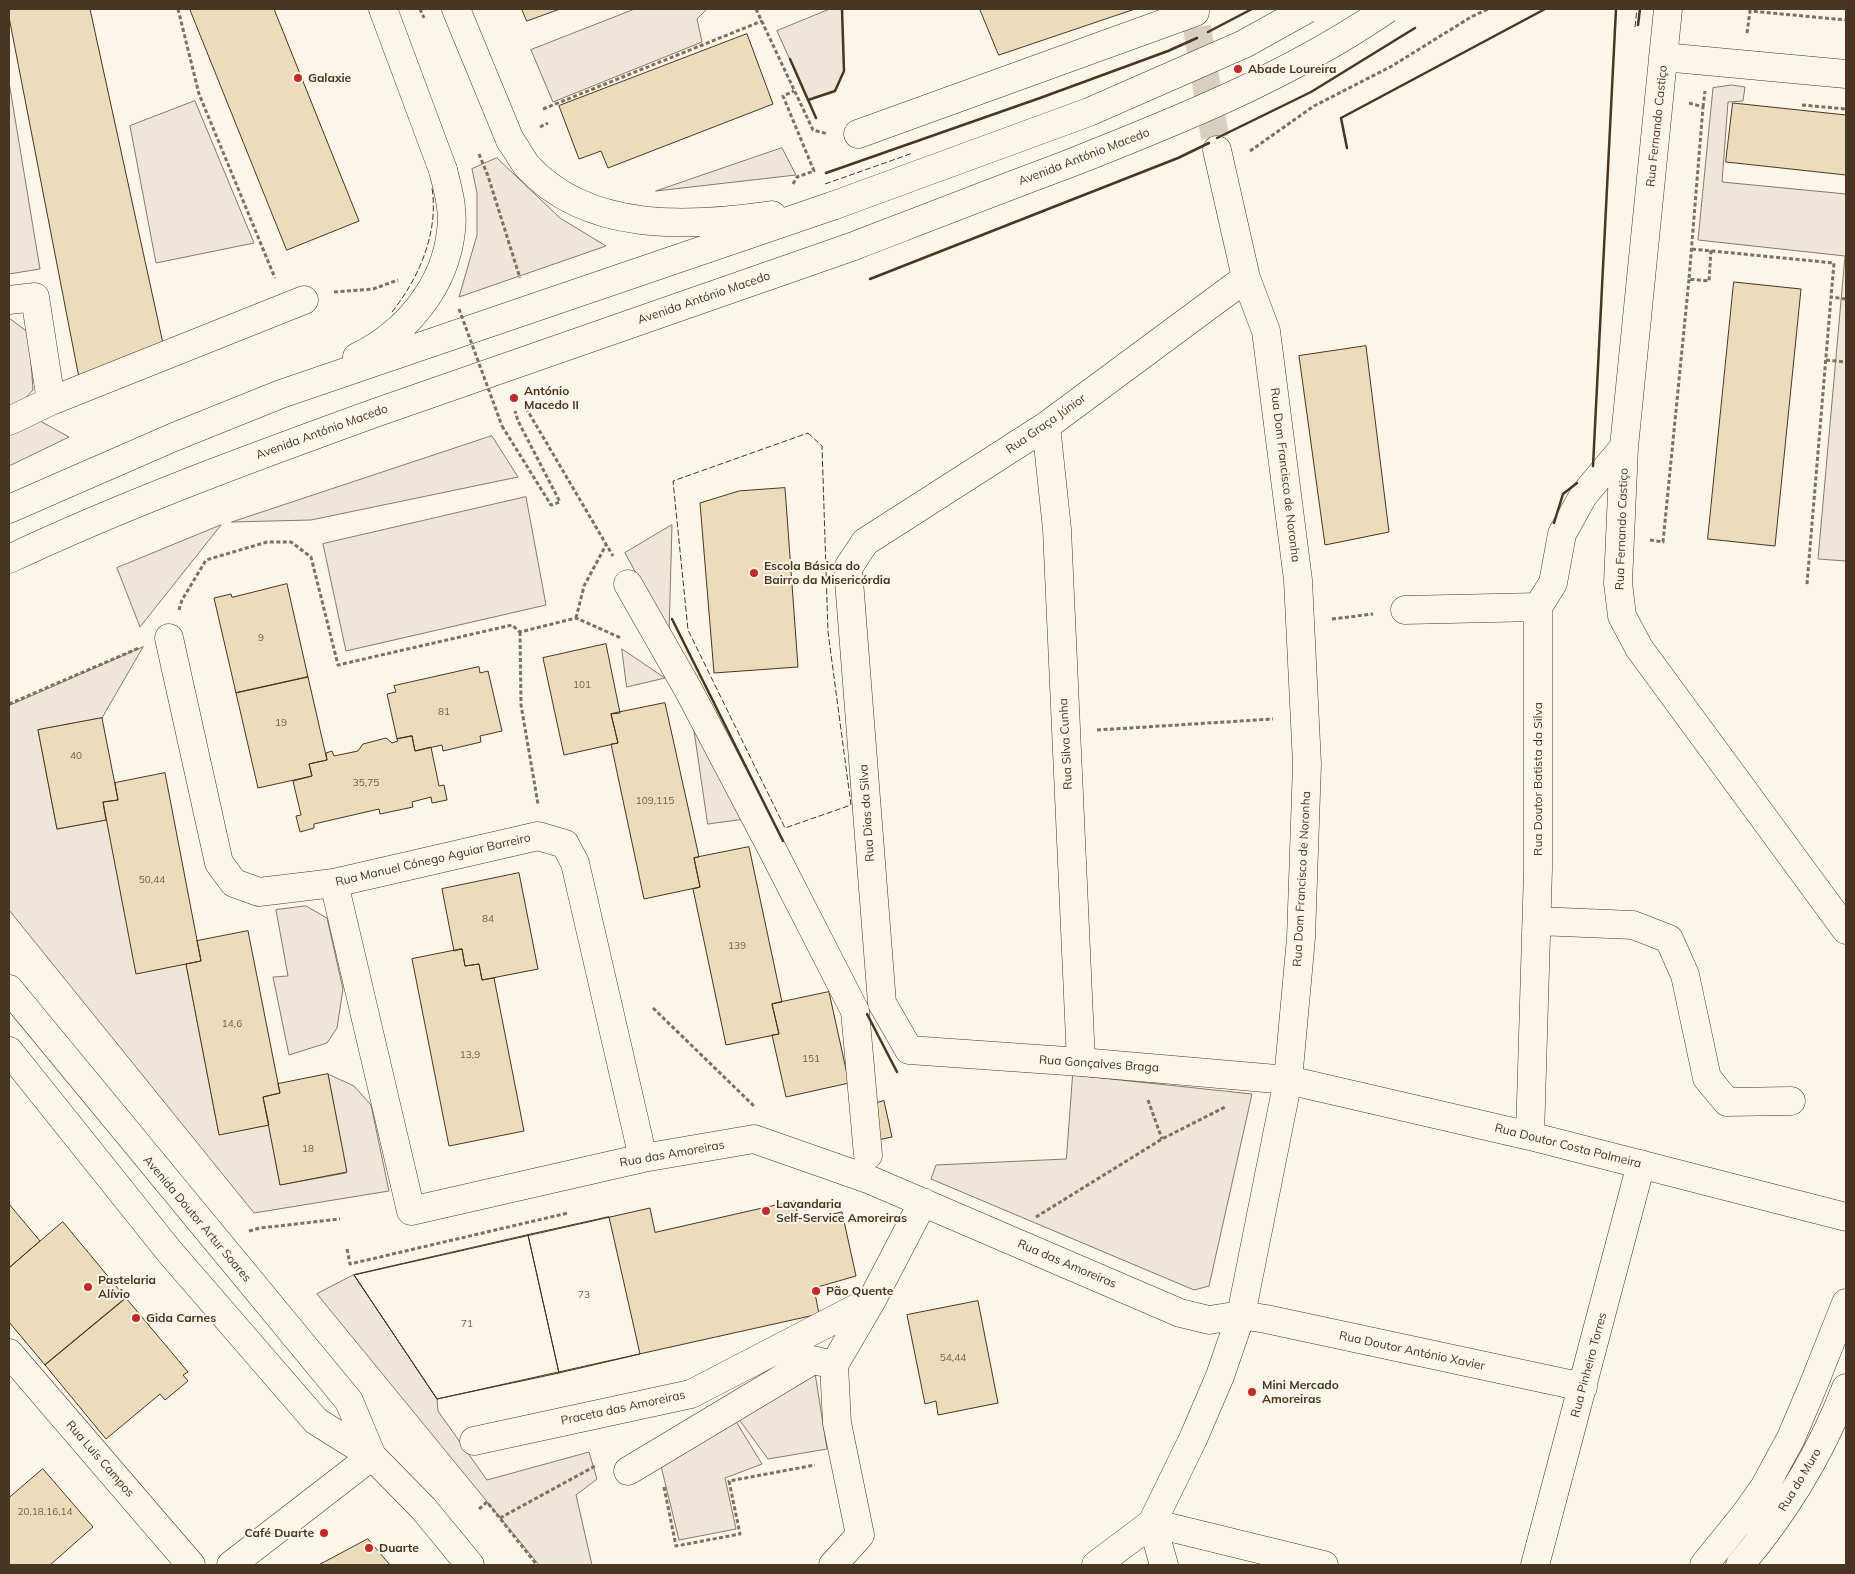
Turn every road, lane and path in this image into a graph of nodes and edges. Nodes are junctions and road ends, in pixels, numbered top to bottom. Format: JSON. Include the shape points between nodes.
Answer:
{"nodes":[{"id":1,"x":178,"y":9,"type":"edge"},
{"id":2,"x":383,"y":9,"type":"edge"},
{"id":3,"x":456,"y":9,"type":"edge"},
{"id":4,"x":756,"y":9,"type":"edge"},
{"id":5,"x":1307,"y":9,"type":"edge"},
{"id":6,"x":1387,"y":9,"type":"edge"},
{"id":7,"x":1488,"y":9,"type":"edge"},
{"id":8,"x":1668,"y":9,"type":"edge"},
{"id":9,"x":1196,"y":16,"type":"edge"},
{"id":10,"x":1846,"y":20,"type":"edge"},
{"id":11,"x":762,"y":21,"type":"junction"},
{"id":12,"x":1746,"y":40,"type":"dead end"},
{"id":13,"x":1663,"y":57,"type":"junction"},
{"id":14,"x":1846,"y":74,"type":"edge"},
{"id":15,"x":794,"y":91,"type":"junction"},
{"id":16,"x":1684,"y":101,"type":"dead end"},
{"id":17,"x":1798,"y":104,"type":"dead end"},
{"id":18,"x":542,"y":109,"type":"dead end"},
{"id":19,"x":1846,"y":109,"type":"edge"},
{"id":20,"x":813,"y":130,"type":"dead end"},
{"id":21,"x":858,"y":134,"type":"dead end"},
{"id":22,"x":1217,"y":150,"type":"tunnel mouth"},
{"id":23,"x":1249,"y":151,"type":"dead end"},
{"id":24,"x":479,"y":154,"type":"dead end"},
{"id":25,"x":793,"y":184,"type":"dead end"},
{"id":26,"x":835,"y":205,"type":"junction"},
{"id":27,"x":1692,"y":249,"type":"junction"},
{"id":28,"x":1711,"y":250,"type":"junction"},
{"id":29,"x":404,"y":278,"type":"dead end"},
{"id":30,"x":1246,"y":278,"type":"junction"},
{"id":31,"x":1689,"y":278,"type":"junction"},
{"id":32,"x":523,"y":286,"type":"dead end"},
{"id":33,"x":1831,"y":298,"type":"junction"},
{"id":34,"x":1846,"y":299,"type":"edge"},
{"id":35,"x":9,"y":300,"type":"edge"},
{"id":36,"x":295,"y":303,"type":"junction"},
{"id":37,"x":468,"y":306,"type":"dead end"},
{"id":38,"x":1826,"y":360,"type":"junction"},
{"id":39,"x":1846,"y":362,"type":"edge"},
{"id":40,"x":281,"y":394,"type":"junction"},
{"id":41,"x":51,"y":401,"type":"junction"},
{"id":42,"x":526,"y":408,"type":"dead end"},
{"id":43,"x":515,"y":411,"type":"dead end"},
{"id":44,"x":9,"y":421,"type":"edge"},
{"id":45,"x":1046,"y":426,"type":"junction"},
{"id":46,"x":1624,"y":447,"type":"junction"},
{"id":47,"x":9,"y":509,"type":"edge"},
{"id":48,"x":1646,"y":540,"type":"dead end"},
{"id":49,"x":9,"y":559,"type":"edge"},
{"id":50,"x":848,"y":568,"type":"joint"},
{"id":51,"x":628,"y":584,"type":"dead end"},
{"id":52,"x":1807,"y":584,"type":"dead end"},
{"id":53,"x":1538,"y":607,"type":"junction"},
{"id":54,"x":1405,"y":610,"type":"joint"},
{"id":55,"x":1332,"y":619,"type":"dead end"},
{"id":56,"x":520,"y":632,"type":"junction"},
{"id":57,"x":169,"y":638,"type":"junction"},
{"id":58,"x":9,"y":704,"type":"edge"},
{"id":59,"x":1278,"y":718,"type":"dead end"},
{"id":60,"x":1066,"y":732,"type":"junction"},
{"id":61,"x":538,"y":804,"type":"dead end"},
{"id":62,"x":334,"y":883,"type":"junction"},
{"id":63,"x":1537,"y":922,"type":"junction"},
{"id":64,"x":1846,"y":930,"type":"edge"},
{"id":65,"x":9,"y":989,"type":"edge"},
{"id":66,"x":653,"y":1008,"type":"dead end"},
{"id":67,"x":909,"y":1050,"type":"joint"},
{"id":68,"x":9,"y":1051,"type":"edge"},
{"id":69,"x":1081,"y":1062,"type":"junction"},
{"id":70,"x":1288,"y":1080,"type":"junction"},
{"id":71,"x":1146,"y":1095,"type":"dead end"},
{"id":72,"x":1791,"y":1101,"type":"dead end"},
{"id":73,"x":1228,"y":1105,"type":"dead end"},
{"id":74,"x":761,"y":1113,"type":"dead end"},
{"id":75,"x":1530,"y":1136,"type":"junction"},
{"id":76,"x":1162,"y":1139,"type":"junction"},
{"id":77,"x":868,"y":1155,"type":"dead end"},
{"id":78,"x":643,"y":1158,"type":"junction"},
{"id":79,"x":1641,"y":1164,"type":"junction"},
{"id":80,"x":923,"y":1202,"type":"junction"},
{"id":81,"x":568,"y":1213,"type":"dead end"},
{"id":82,"x":1846,"y":1217,"type":"edge"},
{"id":83,"x":1033,"y":1218,"type":"dead end"},
{"id":84,"x":340,"y":1219,"type":"dead end"},
{"id":85,"x":260,"y":1228,"type":"dead end"},
{"id":86,"x":347,"y":1249,"type":"dead end"},
{"id":87,"x":872,"y":1300,"type":"junction"},
{"id":88,"x":1846,"y":1303,"type":"edge"},
{"id":89,"x":1241,"y":1315,"type":"junction"},
{"id":90,"x":9,"y":1353,"type":"edge"},
{"id":91,"x":834,"y":1365,"type":"junction"},
{"id":92,"x":1584,"y":1387,"type":"junction"},
{"id":93,"x":1846,"y":1388,"type":"edge"},
{"id":94,"x":474,"y":1441,"type":"dead end"},
{"id":95,"x":372,"y":1456,"type":"junction"},
{"id":96,"x":808,"y":1466,"type":"dead end"},
{"id":97,"x":594,"y":1467,"type":"junction"},
{"id":98,"x":615,"y":1467,"type":"junction"},
{"id":99,"x":479,"y":1509,"type":"dead end"},
{"id":100,"x":500,"y":1518,"type":"junction"},
{"id":101,"x":1152,"y":1523,"type":"junction"},
{"id":102,"x":191,"y":1565,"type":"edge"},
{"id":103,"x":231,"y":1565,"type":"edge"},
{"id":104,"x":470,"y":1565,"type":"edge"},
{"id":105,"x":537,"y":1565,"type":"edge"},
{"id":106,"x":832,"y":1565,"type":"edge"},
{"id":107,"x":1096,"y":1565,"type":"edge"},
{"id":108,"x":1164,"y":1565,"type":"edge"},
{"id":109,"x":1324,"y":1565,"type":"edge"},
{"id":110,"x":1536,"y":1565,"type":"edge"},
{"id":111,"x":1704,"y":1565,"type":"edge"},
{"id":112,"x":1740,"y":1565,"type":"edge"}],
"edges":[{"from":1,"to":36,"type":"path","via":[[199,94]]},
{"from":2,"to":40,"type":"main road","via":[[443,170],[451,200],[452,230],[445,262],[428,297],[407,323],[374,349]]},
{"from":3,"to":26,"type":"main road","via":[[510,140],[526,165],[551,187],[583,204],[620,217],[661,222],[716,221]]},
{"from":4,"to":11,"type":"path"},
{"from":5,"to":26,"type":"main road","bridge":true,"via":[[1244,44],[1089,112]]},
{"from":6,"to":49,"type":"main road","name":"Avenida António Macedo","bridge":true,"via":[[1300,62],[1171,123],[854,246],[518,361],[263,454],[120,509]]},
{"from":7,"to":23,"type":"path","via":[[1392,66],[1314,106]]},
{"from":8,"to":13,"type":"main road","name":"Rua Fernando Castiço"},
{"from":9,"to":21,"type":"main road"},
{"from":10,"to":12,"type":"path","via":[[1750,11]]},
{"from":11,"to":15,"type":"path"},
{"from":11,"to":18,"type":"path"},
{"from":13,"to":14,"type":"main road","name":"Rua Fernando Castiço"},
{"from":13,"to":46,"type":"main road","name":"Rua Fernando Castiço"},
{"from":15,"to":20,"type":"path"},
{"from":15,"to":25,"type":"path","via":[[783,96],[814,171],[797,177]]},
{"from":16,"to":27,"type":"path","via":[[1703,107]]},
{"from":17,"to":19,"type":"path"},
{"from":22,"to":30,"type":"main road","name":"Rua Dom Francisco de Noronha"},
{"from":24,"to":32,"type":"path"},
{"from":26,"to":40,"type":"main road"},
{"from":27,"to":28,"type":"path"},
{"from":27,"to":31,"type":"path"},
{"from":28,"to":31,"type":"path","via":[[1709,281]]},
{"from":28,"to":33,"type":"path","via":[[1834,263]]},
{"from":29,"to":36,"type":"path","via":[[373,289],[335,292]]},
{"from":30,"to":45,"type":"main road","name":"Rua Graça Júnior"},
{"from":30,"to":70,"type":"main road","name":"Rua Dom Francisco de Noronha","via":[[1266,331],[1298,580],[1307,774],[1301,938]]},
{"from":31,"to":48,"type":"path","via":[[1662,542]]},
{"from":33,"to":34,"type":"path"},
{"from":33,"to":38,"type":"path"},
{"from":35,"to":41,"type":"main road","via":[[35,297]]},
{"from":36,"to":41,"type":"main road"},
{"from":37,"to":43,"type":"path","bridge":true,"via":[[459,309],[502,426],[551,505],[560,502]]},
{"from":38,"to":39,"type":"path"},
{"from":38,"to":52,"type":"path"},
{"from":40,"to":47,"type":"main road","via":[[174,436]]},
{"from":41,"to":44,"type":"main road"},
{"from":42,"to":56,"type":"path","via":[[606,545],[584,586],[576,618]]},
{"from":45,"to":50,"type":"main road","name":"Rua Graça Júnior","via":[[865,542]]},
{"from":45,"to":60,"type":"main road","name":"Rua Silva Cunha","via":[[1057,529]]},
{"from":46,"to":53,"type":"main road","via":[[1583,496],[1562,534],[1553,582]]},
{"from":46,"to":64,"type":"main road","name":"Rua Fernando Castiço","via":[[1618,582],[1622,616],[1639,648]]},
{"from":50,"to":67,"type":"main road","name":"Rua Dias da Silva","via":[[882,1002]]},
{"from":51,"to":77,"type":"main road","via":[[689,691],[855,1011]]},
{"from":53,"to":54,"type":"main road"},
{"from":53,"to":63,"type":"main road","name":"Rua Doutor Batista da Silva"},
{"from":54,"to":55,"type":"path"},
{"from":56,"to":57,"type":"path","via":[[512,625],[338,665],[311,557],[291,542],[267,542],[206,560],[182,600]]},
{"from":56,"to":61,"type":"path","via":[[521,705]]},
{"from":57,"to":58,"type":"path"},
{"from":57,"to":62,"type":"main road","name":"Rua Manuel Cónego Aguiar Barreiro","via":[[219,863],[234,883],[259,892]]},
{"from":59,"to":60,"type":"path"},
{"from":60,"to":69,"type":"main road","name":"Rua Silva Cunha"},
{"from":62,"to":78,"type":"main road","name":"Rua Manuel Cónego Aguiar Barreiro","via":[[538,836],[565,844],[575,863]]},
{"from":62,"to":78,"type":"main road","name":"Rua das Amoreiras","via":[[411,1211]]},
{"from":63,"to":72,"type":"main road","via":[[1633,925],[1670,939],[1684,975],[1707,1078],[1727,1102]]},
{"from":63,"to":75,"type":"main road","name":"Rua Doutor Batista da Silva"},
{"from":65,"to":95,"type":"main road","name":"Avenida Doutor Artur Soares","via":[[349,1401]]},
{"from":66,"to":74,"type":"path"},
{"from":67,"to":69,"type":"main road","name":"Rua Gonçalves Braga"},
{"from":68,"to":95,"type":"main road","name":"Avenida Doutor Artur Soares","via":[[169,1251],[316,1421]]},
{"from":69,"to":70,"type":"main road","name":"Rua Gonçalves Braga"},
{"from":70,"to":75,"type":"main road","name":"Rua Doutor Costa Palmeira"},
{"from":70,"to":89,"type":"main road","name":"Rua Dom Francisco de Noronha"},
{"from":71,"to":76,"type":"path"},
{"from":73,"to":76,"type":"path"},
{"from":75,"to":79,"type":"main road","name":"Rua Doutor Costa Palmeira"},
{"from":76,"to":83,"type":"path"},
{"from":78,"to":80,"type":"main road","name":"Rua das Amoreiras","via":[[754,1139]]},
{"from":79,"to":82,"type":"main road","name":"Rua Doutor Costa Palmeira"},
{"from":79,"to":92,"type":"main road","name":"Rua Pinheiro Torres"},
{"from":80,"to":87,"type":"main road"},
{"from":80,"to":89,"type":"main road","name":"Rua das Amoreiras","via":[[1180,1313],[1208,1320]]},
{"from":81,"to":86,"type":"path","via":[[350,1264]]},
{"from":84,"to":85,"type":"path"},
{"from":87,"to":91,"type":"main road"},
{"from":87,"to":94,"type":"main road","name":"Praceta das Amoreiras","via":[[691,1394]]},
{"from":88,"to":111,"type":"main road","via":[[1813,1386],[1765,1486]]},
{"from":89,"to":92,"type":"main road","name":"Rua Doutor António Xavier"},
{"from":89,"to":101,"type":"main road","name":"Rua Dom Francisco de Noronha","via":[[1197,1430]]},
{"from":90,"to":102,"type":"main road","name":"Rua Luis Campos"},
{"from":91,"to":98,"type":"main road","via":[[813,1360]]},
{"from":91,"to":106,"type":"main road","via":[[837,1423],[860,1535]]},
{"from":92,"to":110,"type":"main road","name":"Rua Pinheiro Torres"},
{"from":93,"to":112,"type":"main road","name":"Rua do Muro","via":[[1832,1424],[1795,1493]]},
{"from":95,"to":103,"type":"main road"},
{"from":95,"to":104,"type":"main road","name":"Avenida Doutor Artur Soares","via":[[423,1508]]},
{"from":96,"to":98,"type":"path","via":[[729,1481],[740,1534],[676,1546],[661,1474]]},
{"from":97,"to":98,"type":"path"},
{"from":97,"to":98,"type":"path"},
{"from":97,"to":100,"type":"path"},
{"from":99,"to":100,"type":"path","via":[[487,1502]]},
{"from":100,"to":105,"type":"path"},
{"from":101,"to":107,"type":"main road","name":"Rua Dom Francisco de Noronha"},
{"from":101,"to":108,"type":"main road"},
{"from":101,"to":109,"type":"main road"}]}
